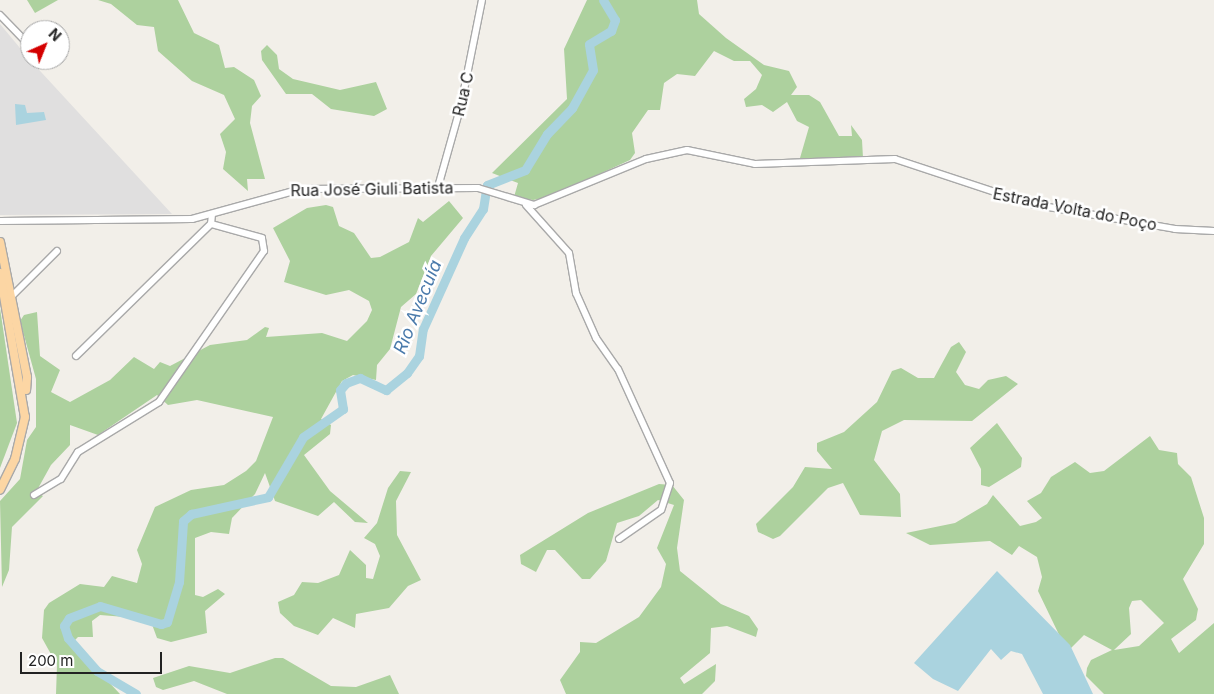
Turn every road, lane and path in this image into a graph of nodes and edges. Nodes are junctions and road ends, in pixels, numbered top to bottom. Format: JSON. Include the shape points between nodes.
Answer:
{"nodes":[{"id":1,"x":482,"y":0,"type":"edge"},
{"id":2,"x":0,"y":15,"type":"edge"},
{"id":3,"x":20,"y":36,"type":"edge"},
{"id":4,"x":438,"y":187,"type":"junction"},
{"id":5,"x":526,"y":205,"type":"junction"},
{"id":6,"x":212,"y":214,"type":"junction"},
{"id":7,"x":0,"y":221,"type":"edge"},
{"id":8,"x":211,"y":224,"type":"junction"},
{"id":9,"x":1214,"y":231,"type":"edge"},
{"id":10,"x":0,"y":242,"type":"edge"},
{"id":11,"x":57,"y":252,"type":"dead end"},
{"id":12,"x":0,"y":273,"type":"edge"},
{"id":13,"x":11,"y":297,"type":"junction"},
{"id":14,"x":76,"y":356,"type":"dead end"},
{"id":15,"x":24,"y":399,"type":"junction"},
{"id":16,"x":0,"y":490,"type":"edge"},
{"id":17,"x":34,"y":495,"type":"dead end"},
{"id":18,"x":619,"y":539,"type":"dead end"}],
"edges":[{"from":1,"to":4,"type":"street","name":"Rua C","via":[[461,105]]},
{"from":2,"to":3,"type":"street"},
{"from":4,"to":5,"type":"street","name":"Rua José Giuli Batista","via":[[478,188]]},
{"from":4,"to":6,"type":"street","name":"Rua José Giuli Batista","via":[[287,190]]},
{"from":5,"to":9,"type":"street","name":"Estrada Volta do Poço","via":[[646,159],[687,150],[755,164],[895,159],[1031,204],[1175,229]]},
{"from":5,"to":18,"type":"street","via":[[569,253],[576,293],[596,338],[618,369],[670,483],[661,510]]},
{"from":6,"to":7,"type":"street","name":"Rua José Giuli Batista","via":[[181,220]]},
{"from":6,"to":8,"type":"street"},
{"from":8,"to":14,"type":"street"},
{"from":8,"to":17,"type":"street","via":[[262,238],[264,251],[159,402],[78,452],[61,479]]},
{"from":10,"to":13,"type":"main road"},
{"from":11,"to":13,"type":"street"},
{"from":12,"to":15,"type":"main road"},
{"from":13,"to":15,"type":"main road","via":[[27,377]]},
{"from":15,"to":16,"type":"main road","via":[[22,437]]}]}
